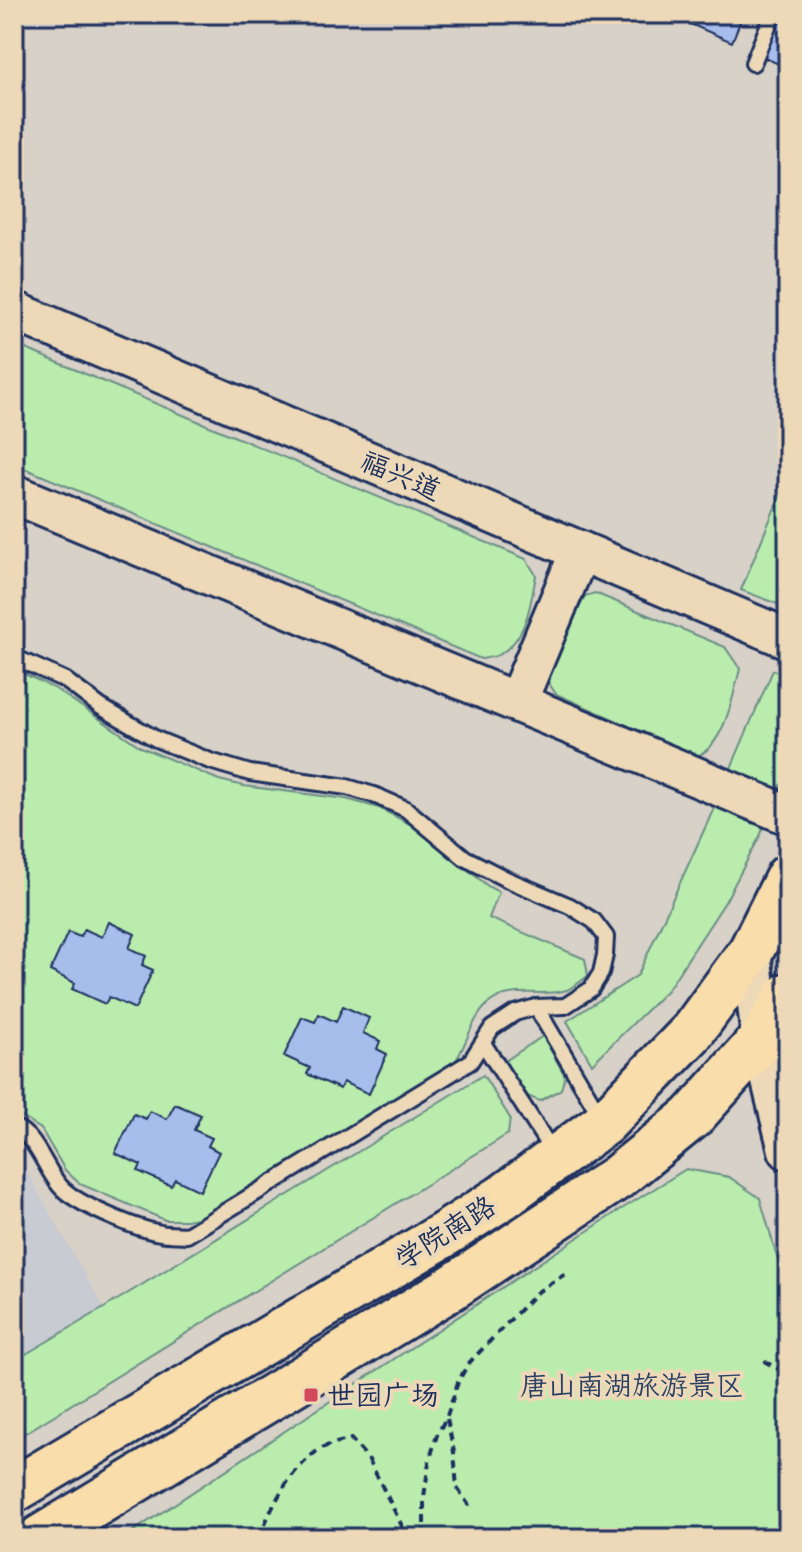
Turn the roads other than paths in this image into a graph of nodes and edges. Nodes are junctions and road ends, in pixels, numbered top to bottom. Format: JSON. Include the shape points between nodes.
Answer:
{"nodes":[{"id":1,"x":773,"y":14,"type":"edge"},
{"id":2,"x":753,"y":63,"type":"dead end"},
{"id":3,"x":14,"y":311,"type":"edge"},
{"id":4,"x":14,"y":494,"type":"edge"},
{"id":5,"x":580,"y":551,"type":"junction"},
{"id":6,"x":788,"y":639,"type":"edge"},
{"id":7,"x":14,"y":657,"type":"edge"},
{"id":8,"x":517,"y":702,"type":"junction"},
{"id":9,"x":788,"y":815,"type":"edge"},
{"id":10,"x":788,"y":877,"type":"edge"},
{"id":11,"x":751,"y":951,"type":"junction"},
{"id":12,"x":788,"y":981,"type":"edge"},
{"id":13,"x":788,"y":995,"type":"edge"},
{"id":14,"x":536,"y":1007,"type":"junction"},
{"id":15,"x":761,"y":1040,"type":"junction"},
{"id":16,"x":483,"y":1043,"type":"junction"},
{"id":17,"x":604,"y":1123,"type":"junction"},
{"id":18,"x":14,"y":1127,"type":"edge"},
{"id":19,"x":788,"y":1150,"type":"edge"},
{"id":20,"x":556,"y":1158,"type":"junction"},
{"id":21,"x":14,"y":1490,"type":"edge"},
{"id":22,"x":14,"y":1534,"type":"edge"},
{"id":23,"x":23,"y":1538,"type":"edge"},
{"id":24,"x":40,"y":1538,"type":"edge"}],
"edges":[{"from":1,"to":2,"type":"lane"},
{"from":3,"to":5,"type":"street","name":"福兴道"},
{"from":4,"to":8,"type":"street"},
{"from":5,"to":6,"type":"street","name":"福兴道"},
{"from":5,"to":8,"type":"street"},
{"from":7,"to":14,"type":"lane","via":[[65,680],[156,739],[210,761],[250,773],[347,787],[406,809],[465,858],[594,921],[606,937],[601,973],[591,989],[565,1006]]},
{"from":8,"to":9,"type":"street"},
{"from":10,"to":11,"type":"main road","name":"学院南路"},
{"from":11,"to":12,"type":"street"},
{"from":11,"to":15,"type":"street"},
{"from":11,"to":17,"type":"main road","name":"学院南路","via":[[691,1033]]},
{"from":13,"to":15,"type":"main road","name":"学院南路"},
{"from":14,"to":16,"type":"lane","via":[[492,1028]]},
{"from":14,"to":17,"type":"lane"},
{"from":15,"to":19,"type":"street"},
{"from":15,"to":24,"type":"main road","name":"学院南路","via":[[692,1117],[618,1177],[451,1288]]},
{"from":16,"to":18,"type":"lane","via":[[470,1062],[187,1235],[162,1234],[81,1202],[61,1187],[35,1146]]},
{"from":16,"to":20,"type":"lane"},
{"from":17,"to":20,"type":"main road","name":"学院南路"},
{"from":20,"to":21,"type":"main road","name":"学院南路","via":[[442,1236]]},
{"from":22,"to":23,"type":"street"}]}
